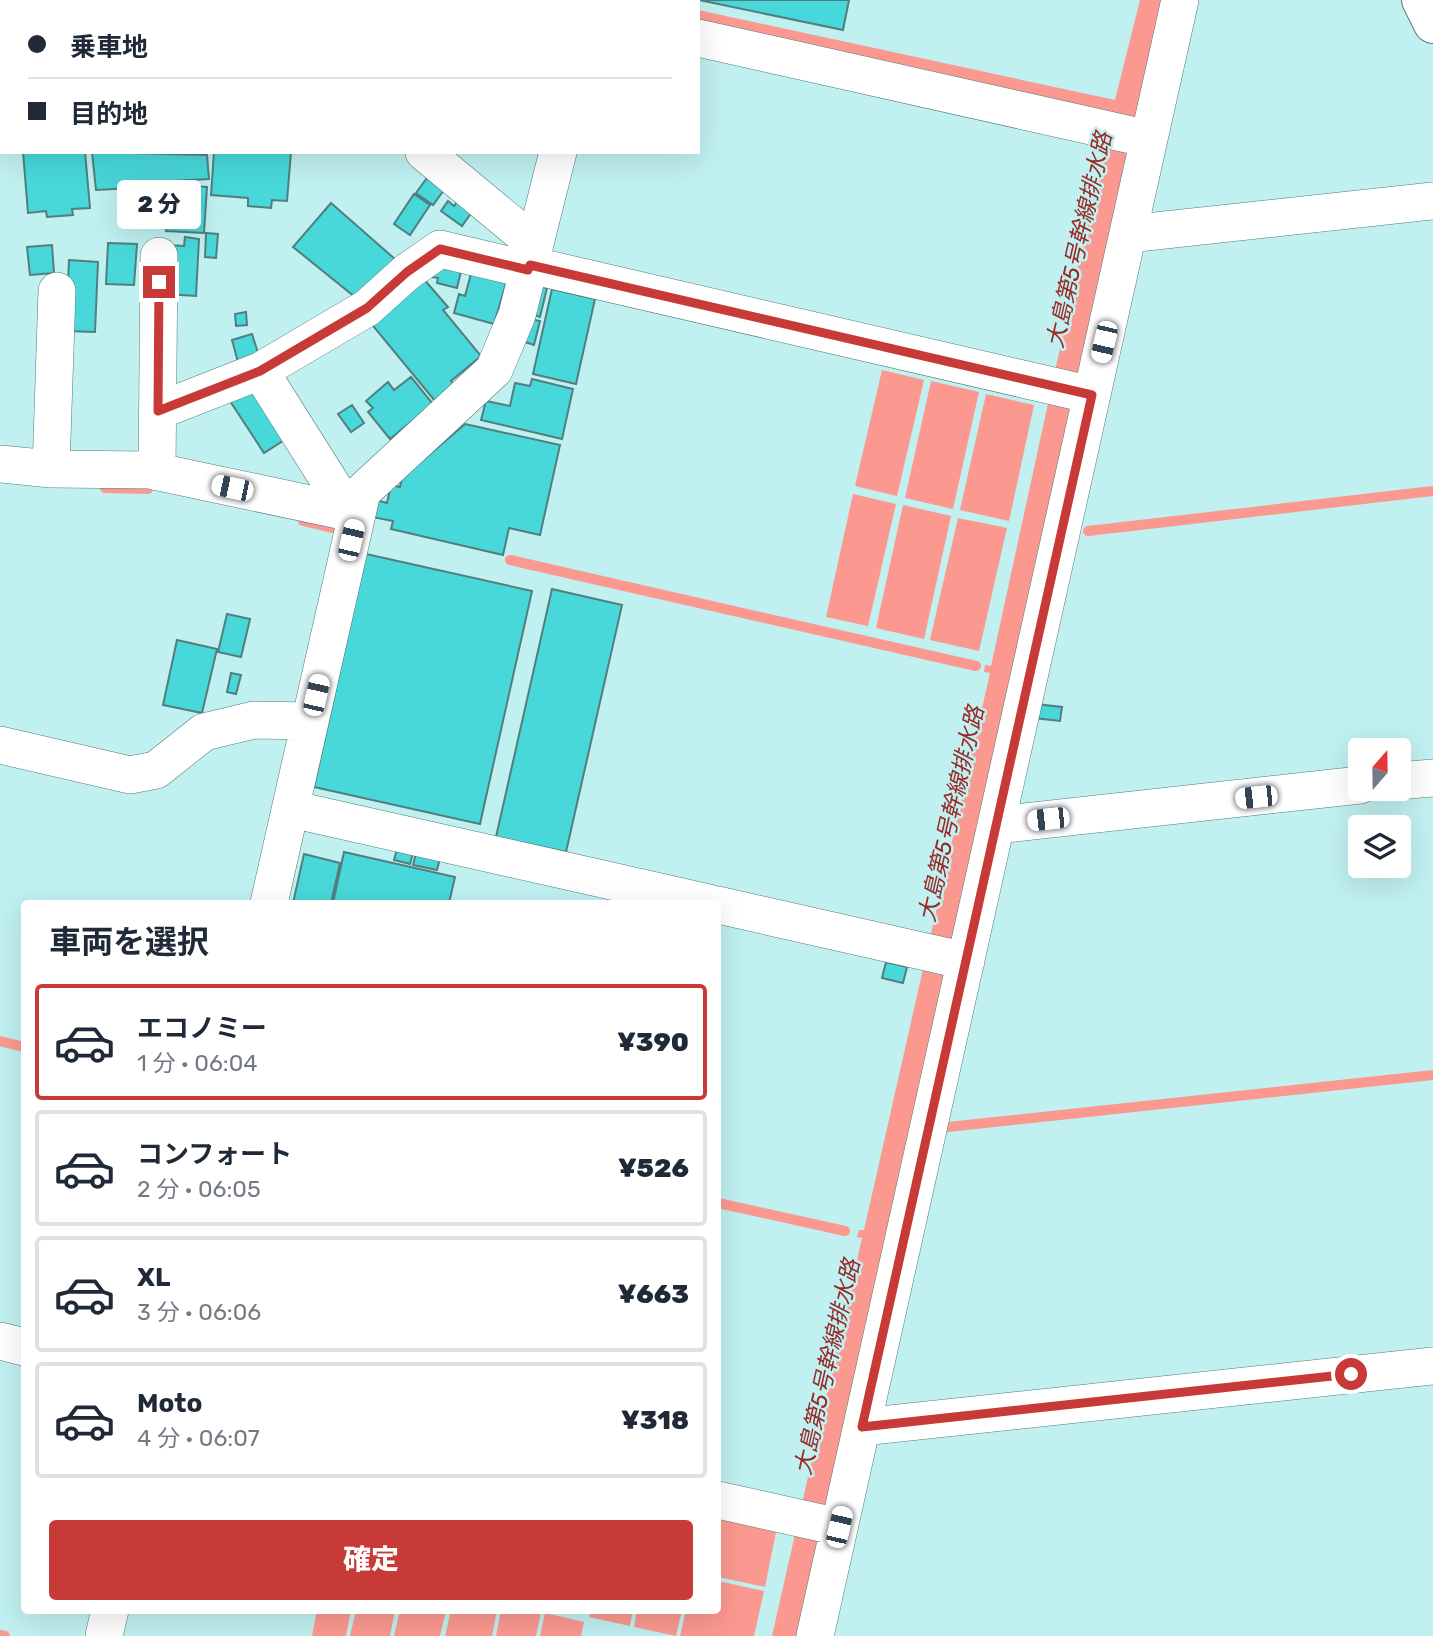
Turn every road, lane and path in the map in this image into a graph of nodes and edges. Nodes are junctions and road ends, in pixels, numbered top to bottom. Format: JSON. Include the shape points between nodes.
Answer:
{"nodes":[{"id":1,"x":1180,"y":0,"type":"edge"},
{"id":2,"x":1421,"y":0,"type":"edge"},
{"id":3,"x":1433,"y":24,"type":"edge"},
{"id":4,"x":700,"y":38,"type":"edge"},
{"id":5,"x":1145,"y":139,"type":"junction"},
{"id":6,"x":426,"y":154,"type":"edge"},
{"id":7,"x":558,"y":154,"type":"edge"},
{"id":8,"x":1433,"y":201,"type":"edge"},
{"id":9,"x":1128,"y":234,"type":"junction"},
{"id":10,"x":159,"y":256,"type":"dead end"},
{"id":11,"x":531,"y":260,"type":"junction"},
{"id":12,"x":57,"y":290,"type":"dead end"},
{"id":13,"x":260,"y":371,"type":"junction"},
{"id":14,"x":1088,"y":394,"type":"junction"},
{"id":15,"x":158,"y":411,"type":"junction"},
{"id":16,"x":0,"y":464,"type":"edge"},
{"id":17,"x":51,"y":470,"type":"junction"},
{"id":18,"x":158,"y":472,"type":"junction"},
{"id":19,"x":357,"y":514,"type":"junction"},
{"id":20,"x":310,"y":721,"type":"junction"},
{"id":21,"x":0,"y":746,"type":"edge"},
{"id":22,"x":1433,"y":778,"type":"edge"},
{"id":23,"x":1411,"y":780,"type":"edge"},
{"id":24,"x":1348,"y":786,"type":"edge"},
{"id":25,"x":290,"y":809,"type":"junction"},
{"id":26,"x":996,"y":825,"type":"junction"},
{"id":27,"x":271,"y":900,"type":"edge"},
{"id":28,"x":696,"y":900,"type":"edge"},
{"id":29,"x":721,"y":906,"type":"edge"},
{"id":30,"x":961,"y":960,"type":"junction"},
{"id":31,"x":0,"y":1341,"type":"edge"},
{"id":32,"x":21,"y":1346,"type":"edge"},
{"id":33,"x":1433,"y":1366,"type":"edge"},
{"id":34,"x":862,"y":1427,"type":"junction"},
{"id":35,"x":721,"y":1501,"type":"edge"},
{"id":36,"x":835,"y":1527,"type":"junction"},
{"id":37,"x":109,"y":1614,"type":"edge"},
{"id":38,"x":104,"y":1636,"type":"edge"},
{"id":39,"x":815,"y":1636,"type":"edge"}],
"edges":[{"from":1,"to":5,"type":"street"},
{"from":2,"to":3,"type":"main road"},
{"from":4,"to":5,"type":"street"},
{"from":5,"to":9,"type":"street"},
{"from":6,"to":11,"type":"street"},
{"from":7,"to":11,"type":"street"},
{"from":8,"to":9,"type":"street"},
{"from":9,"to":14,"type":"street"},
{"from":10,"to":15,"type":"street"},
{"from":11,"to":13,"type":"street","via":[[440,249],[367,308]]},
{"from":11,"to":14,"type":"street"},
{"from":11,"to":19,"type":"street","via":[[517,315],[494,370],[362,492]]},
{"from":12,"to":17,"type":"street"},
{"from":13,"to":15,"type":"street"},
{"from":13,"to":19,"type":"street","via":[[335,490]]},
{"from":14,"to":26,"type":"street"},
{"from":15,"to":18,"type":"street"},
{"from":16,"to":17,"type":"street"},
{"from":17,"to":18,"type":"street"},
{"from":18,"to":19,"type":"street"},
{"from":19,"to":20,"type":"street"},
{"from":20,"to":21,"type":"street","via":[[254,720],[204,732],[156,770],[131,775]]},
{"from":20,"to":25,"type":"street"},
{"from":22,"to":23,"type":"street"},
{"from":24,"to":26,"type":"street"},
{"from":25,"to":27,"type":"street"},
{"from":25,"to":28,"type":"street"},
{"from":26,"to":30,"type":"street"},
{"from":29,"to":30,"type":"street"},
{"from":30,"to":34,"type":"street"},
{"from":31,"to":32,"type":"street"},
{"from":33,"to":34,"type":"street"},
{"from":34,"to":36,"type":"street"},
{"from":35,"to":36,"type":"street"},
{"from":36,"to":39,"type":"street"},
{"from":37,"to":38,"type":"street"}]}
